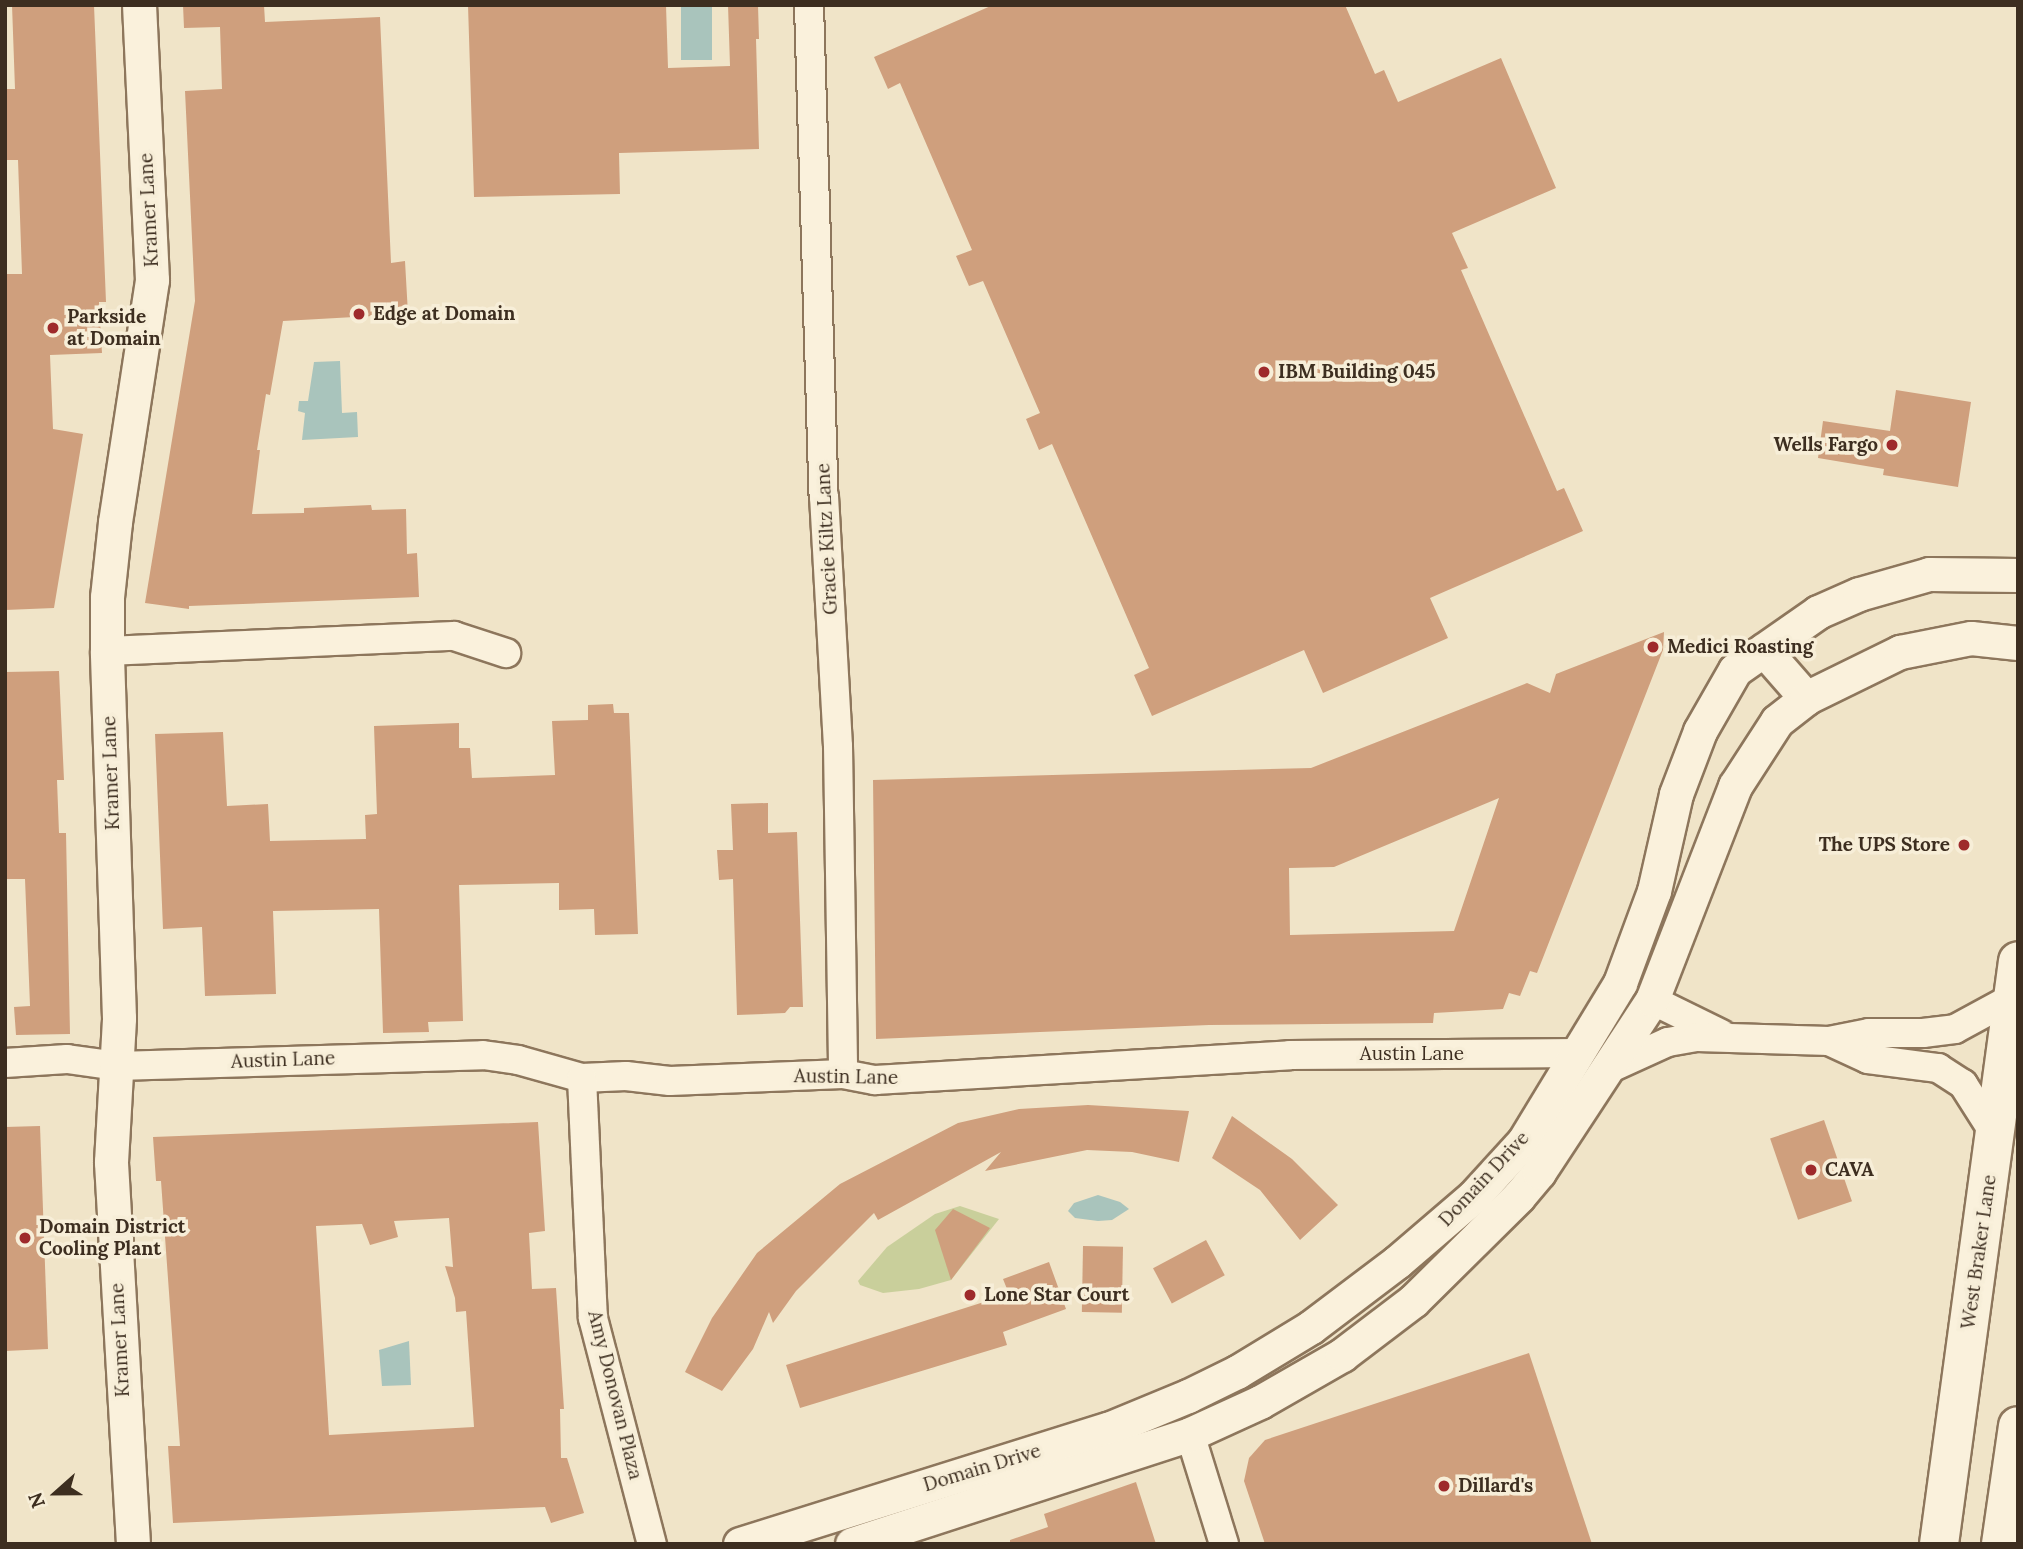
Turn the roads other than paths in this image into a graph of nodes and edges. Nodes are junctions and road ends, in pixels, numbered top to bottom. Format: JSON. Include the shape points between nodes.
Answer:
{"nodes":[{"id":1,"x":139,"y":5,"type":"edge"},
{"id":2,"x":809,"y":5,"type":"edge"},
{"id":3,"x":2018,"y":575,"type":"edge"},
{"id":4,"x":2018,"y":643,"type":"edge"},
{"id":5,"x":1764,"y":650,"type":"junction"},
{"id":6,"x":107,"y":651,"type":"junction"},
{"id":7,"x":506,"y":653,"type":"dead end"},
{"id":8,"x":1806,"y":698,"type":"junction"},
{"id":9,"x":2018,"y":961,"type":"edge"},
{"id":10,"x":1620,"y":982,"type":"junction"},
{"id":11,"x":2012,"y":998,"type":"junction"},
{"id":12,"x":1653,"y":1000,"type":"junction"},
{"id":13,"x":1727,"y":1037,"type":"junction"},
{"id":14,"x":1829,"y":1041,"type":"junction"},
{"id":15,"x":5,"y":1062,"type":"edge"},
{"id":16,"x":1591,"y":1062,"type":"junction"},
{"id":17,"x":117,"y":1066,"type":"junction"},
{"id":18,"x":843,"y":1074,"type":"junction"},
{"id":19,"x":582,"y":1077,"type":"junction"},
{"id":20,"x":1996,"y":1136,"type":"junction"},
{"id":21,"x":1496,"y":1171,"type":"junction"},
{"id":22,"x":1519,"y":1196,"type":"junction"},
{"id":23,"x":1397,"y":1262,"type":"junction"},
{"id":24,"x":2018,"y":1426,"type":"edge"},
{"id":25,"x":1190,"y":1434,"type":"junction"},
{"id":26,"x":133,"y":1544,"type":"edge"},
{"id":27,"x":652,"y":1544,"type":"edge"},
{"id":28,"x":740,"y":1544,"type":"edge"},
{"id":29,"x":852,"y":1544,"type":"edge"},
{"id":30,"x":1224,"y":1544,"type":"edge"},
{"id":31,"x":1939,"y":1544,"type":"edge"},
{"id":32,"x":2001,"y":1544,"type":"edge"}],
"edges":[{"from":1,"to":6,"type":"street","name":"Kramer Lane","via":[[152,280],[115,522]]},
{"from":2,"to":18,"type":"street","name":"Gracie Kiltz Lane","via":[[824,496],[838,746]]},
{"from":3,"to":5,"type":"street","name":"Domain Drive","via":[[1929,574],[1859,594],[1818,612]]},
{"from":4,"to":8,"type":"street","name":"Domain Drive","via":[[1971,638],[1900,652]]},
{"from":5,"to":8,"type":"street"},
{"from":5,"to":10,"type":"street","name":"Domain Drive","via":[[1735,670],[1700,731],[1676,794],[1654,891]]},
{"from":6,"to":7,"type":"street","via":[[454,636]]},
{"from":6,"to":17,"type":"street","name":"Kramer Lane"},
{"from":8,"to":12,"type":"street","name":"Domain Drive","via":[[1777,721],[1735,786]]},
{"from":9,"to":11,"type":"main road","name":"West Braker Lane"},
{"from":10,"to":12,"type":"street"},
{"from":10,"to":16,"type":"street","name":"Domain Drive"},
{"from":11,"to":14,"type":"street","via":[[1955,1029],[1870,1033]]},
{"from":11,"to":20,"type":"main road","name":"West Braker Lane"},
{"from":12,"to":13,"type":"street"},
{"from":12,"to":16,"type":"street","name":"Domain Drive"},
{"from":13,"to":14,"type":"street"},
{"from":13,"to":16,"type":"street","via":[[1668,1042]]},
{"from":14,"to":20,"type":"street","via":[[1868,1059],[1938,1068],[1963,1084]]},
{"from":15,"to":17,"type":"street","name":"Austin Lane","via":[[67,1059]]},
{"from":16,"to":18,"type":"street","name":"Austin Lane","via":[[1290,1055],[875,1080]]},
{"from":16,"to":21,"type":"street","name":"Domain Drive"},
{"from":16,"to":22,"type":"street","name":"Domain Drive","via":[[1539,1172]]},
{"from":17,"to":19,"type":"street","name":"Austin Lane","via":[[483,1055]]},
{"from":17,"to":26,"type":"street","name":"Kramer Lane","via":[[111,1161]]},
{"from":18,"to":19,"type":"street","name":"Austin Lane","via":[[670,1081]]},
{"from":19,"to":27,"type":"street","name":"Amy Donovan Plaza","via":[[593,1318]]},
{"from":20,"to":31,"type":"main road","name":"West Braker Lane"},
{"from":21,"to":22,"type":"street"},
{"from":21,"to":23,"type":"street","name":"Domain Drive","via":[[1474,1196]]},
{"from":22,"to":25,"type":"street","name":"Domain Drive","via":[[1413,1301],[1342,1355],[1260,1402]]},
{"from":23,"to":25,"type":"street","via":[[1360,1314],[1265,1376],[1195,1412],[1188,1425]]},
{"from":23,"to":28,"type":"street","name":"Domain Drive","via":[[1311,1327],[1188,1396],[1108,1429]]},
{"from":24,"to":32,"type":"main road"},
{"from":25,"to":29,"type":"street","name":"Domain Drive"},
{"from":25,"to":30,"type":"street"}]}
